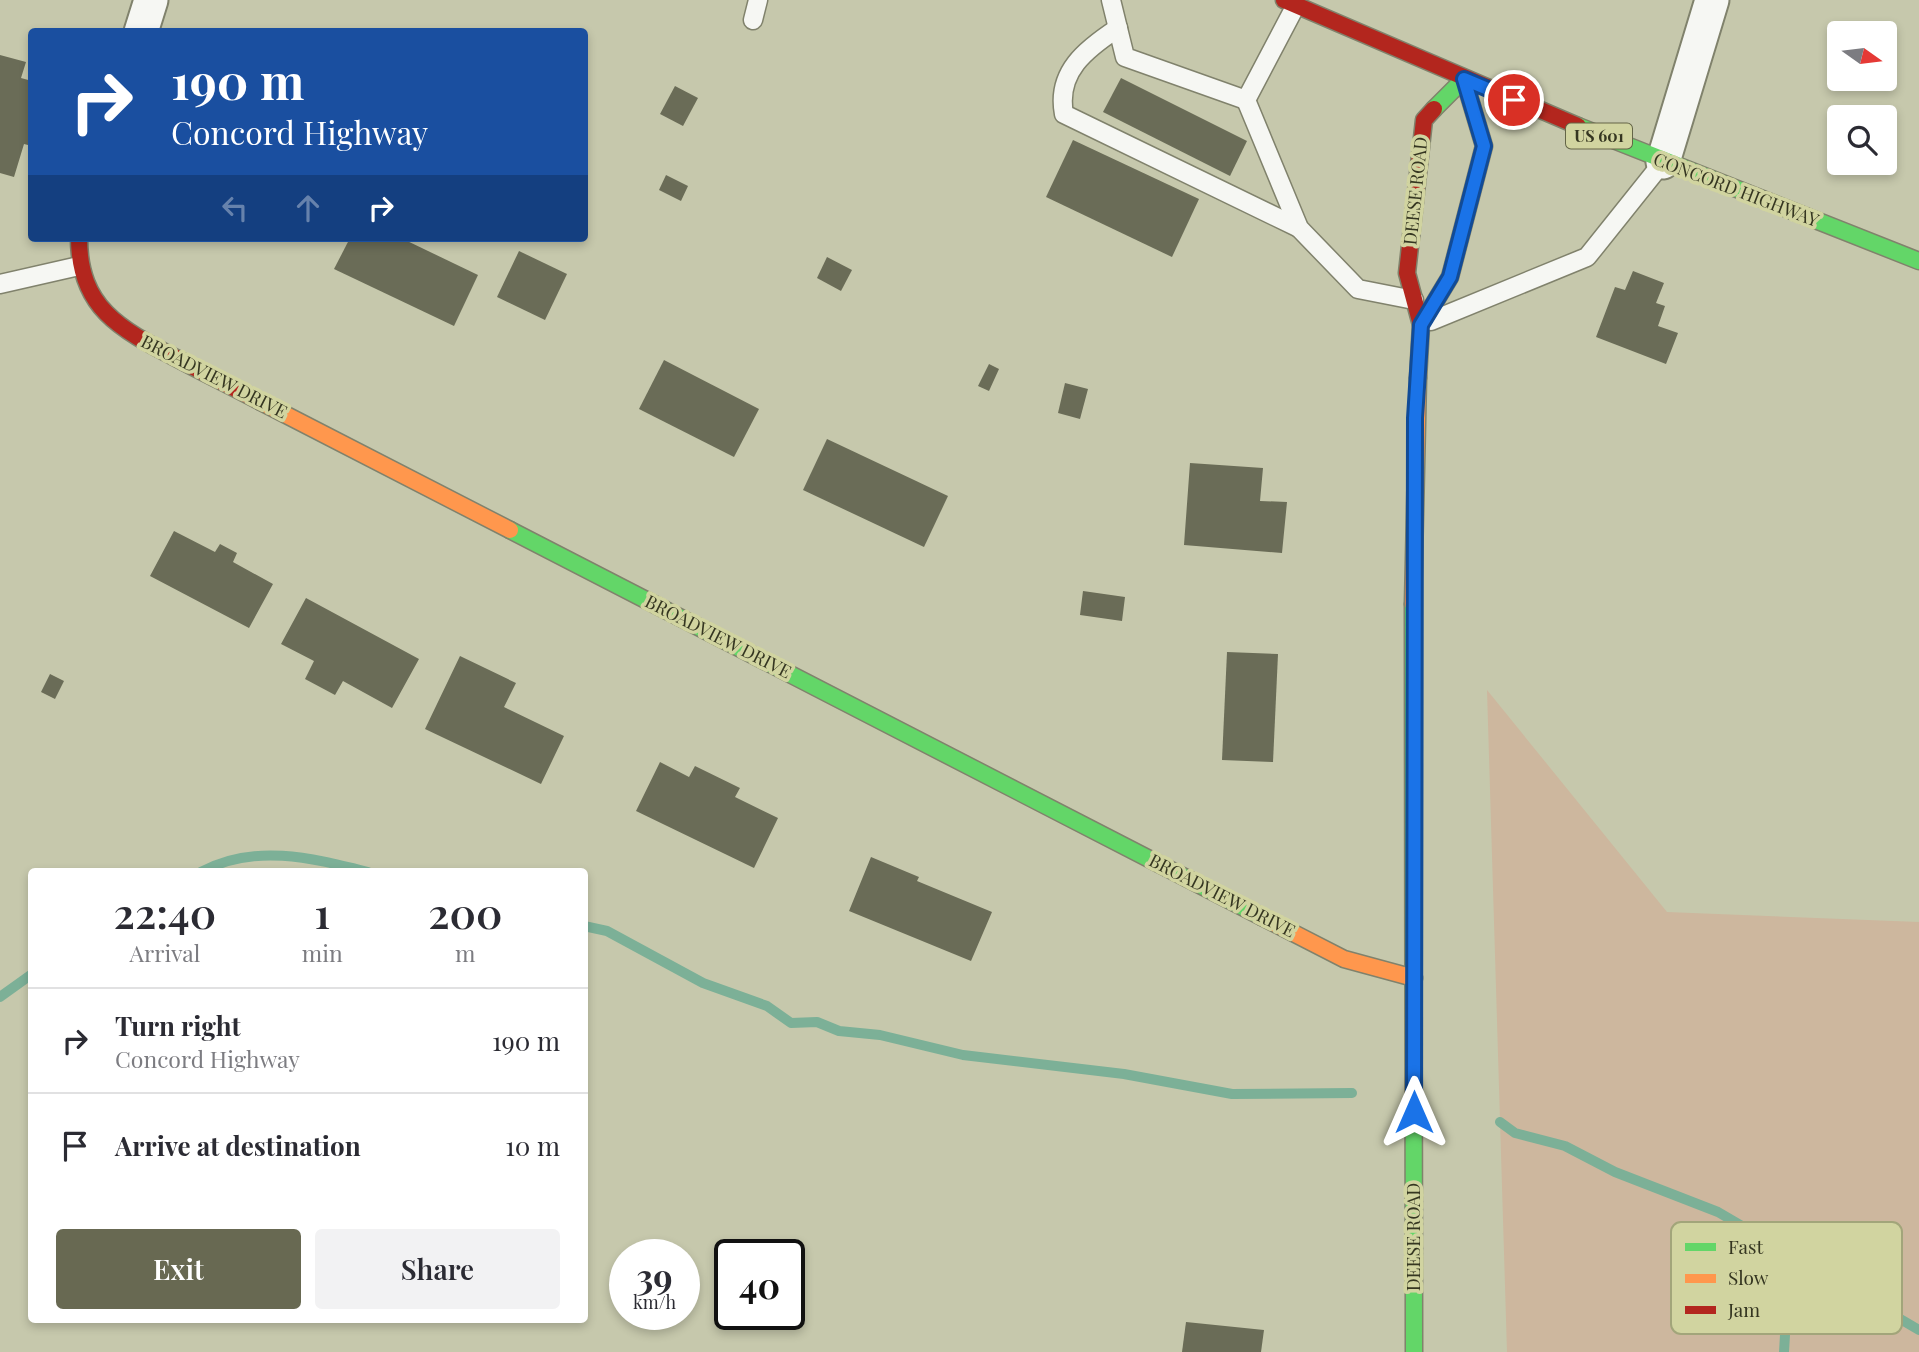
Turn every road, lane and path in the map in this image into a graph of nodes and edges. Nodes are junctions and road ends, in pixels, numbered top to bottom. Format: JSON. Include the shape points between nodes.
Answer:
{"nodes":[{"id":1,"x":151,"y":0,"type":"edge"},
{"id":2,"x":758,"y":0,"type":"edge"},
{"id":3,"x":1111,"y":0,"type":"edge"},
{"id":4,"x":1712,"y":0,"type":"edge"},
{"id":5,"x":1290,"y":3,"type":"edge"},
{"id":6,"x":753,"y":20,"type":"dead end"},
{"id":7,"x":142,"y":28,"type":"edge"},
{"id":8,"x":1118,"y":28,"type":"junction"},
{"id":9,"x":1464,"y":79,"type":"junction"},
{"id":10,"x":1246,"y":100,"type":"junction"},
{"id":11,"x":1663,"y":162,"type":"junction"},
{"id":12,"x":1299,"y":228,"type":"junction"},
{"id":13,"x":79,"y":242,"type":"edge"},
{"id":14,"x":1919,"y":261,"type":"edge"},
{"id":15,"x":79,"y":266,"type":"junction"},
{"id":16,"x":0,"y":284,"type":"edge"},
{"id":17,"x":1414,"y":300,"type":"junction"},
{"id":18,"x":1421,"y":325,"type":"junction"},
{"id":19,"x":1414,"y":978,"type":"junction"},
{"id":20,"x":1414,"y":1352,"type":"edge"}],
"edges":[{"from":1,"to":7,"type":"street"},
{"from":2,"to":6,"type":"lane"},
{"from":3,"to":8,"type":"lane"},
{"from":4,"to":11,"type":"street"},
{"from":5,"to":9,"type":"main road","name":"CONCORD HIGHWAY","number":"US 601"},
{"from":5,"to":10,"type":"lane"},
{"from":8,"to":10,"type":"lane","via":[[1125,57]]},
{"from":8,"to":12,"type":"lane","via":[[1084,51],[1063,83],[1064,114]]},
{"from":9,"to":11,"type":"main road","name":"CONCORD HIGHWAY","number":"US 601"},
{"from":9,"to":17,"type":"main road","name":"DEESE ROAD","via":[[1424,120],[1407,273]]},
{"from":9,"to":18,"type":"main road","name":"DEESE ROAD","via":[[1484,146],[1450,277]]},
{"from":10,"to":12,"type":"lane"},
{"from":11,"to":14,"type":"main road","name":"CONCORD HIGHWAY","number":"US 601"},
{"from":11,"to":18,"type":"lane","via":[[1587,257]]},
{"from":12,"to":17,"type":"lane","via":[[1358,289]]},
{"from":13,"to":15,"type":"main road","name":"BROADVIEW DRIVE"},
{"from":15,"to":16,"type":"lane"},
{"from":15,"to":19,"type":"main road","name":"BROADVIEW DRIVE","via":[[98,308],[135,337],[1344,959]]},
{"from":17,"to":18,"type":"main road","name":"DEESE ROAD"},
{"from":18,"to":19,"type":"main road","name":"DEESE ROAD","via":[[1413,560]]},
{"from":19,"to":20,"type":"main road","name":"DEESE ROAD"}]}
